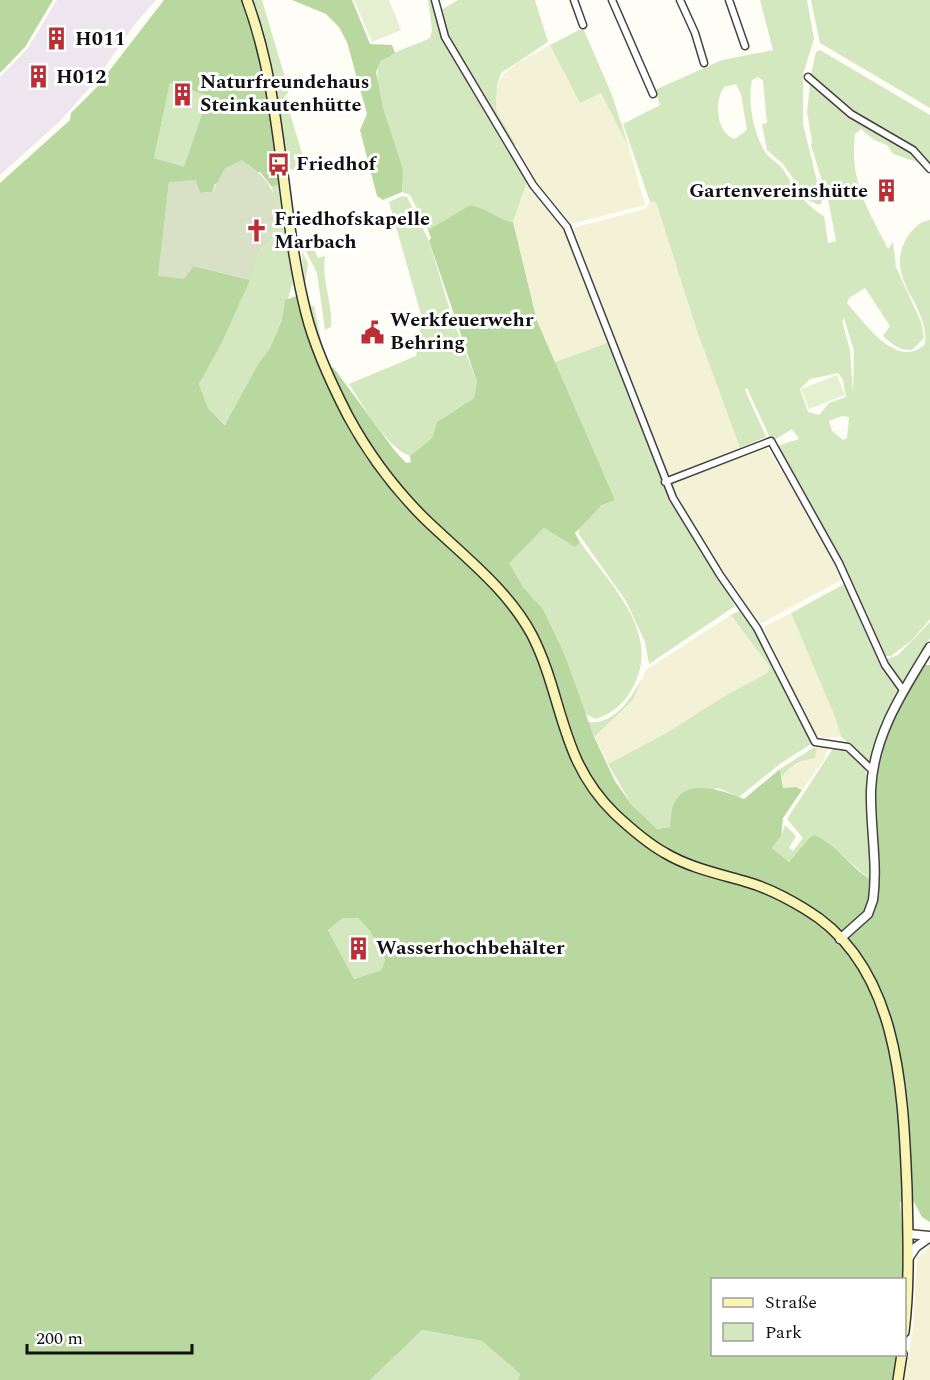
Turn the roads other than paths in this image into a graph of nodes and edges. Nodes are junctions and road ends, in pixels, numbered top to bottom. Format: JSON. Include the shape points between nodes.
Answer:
{"nodes":[{"id":1,"x":247,"y":0,"type":"edge"},
{"id":2,"x":435,"y":0,"type":"edge"},
{"id":3,"x":574,"y":0,"type":"edge"},
{"id":4,"x":612,"y":0,"type":"edge"},
{"id":5,"x":680,"y":0,"type":"edge"},
{"id":6,"x":729,"y":0,"type":"edge"},
{"id":7,"x":583,"y":25,"type":"dead end"},
{"id":8,"x":746,"y":46,"type":"dead end"},
{"id":9,"x":704,"y":63,"type":"dead end"},
{"id":10,"x":808,"y":77,"type":"dead end"},
{"id":11,"x":652,"y":94,"type":"dead end"},
{"id":12,"x":930,"y":170,"type":"edge"},
{"id":13,"x":665,"y":482,"type":"junction"},
{"id":14,"x":930,"y":647,"type":"edge"},
{"id":15,"x":903,"y":690,"type":"junction"},
{"id":16,"x":873,"y":771,"type":"junction"},
{"id":17,"x":840,"y":939,"type":"junction"},
{"id":18,"x":908,"y":1234,"type":"junction"},
{"id":19,"x":930,"y":1236,"type":"edge"},
{"id":20,"x":908,"y":1260,"type":"junction"},
{"id":21,"x":906,"y":1296,"type":"edge"},
{"id":22,"x":902,"y":1356,"type":"edge"},
{"id":23,"x":898,"y":1380,"type":"edge"}],
"edges":[{"from":1,"to":17,"type":"main road","via":[[261,46],[307,316],[335,391],[365,444],[420,513],[498,589],[521,618],[547,672],[572,752],[595,790],[628,826],[667,854],[772,891],[809,911]]},
{"from":2,"to":13,"type":"street","via":[[445,38],[533,184],[567,227]]},
{"from":3,"to":7,"type":"street"},
{"from":4,"to":11,"type":"street"},
{"from":5,"to":9,"type":"street"},
{"from":6,"to":8,"type":"street"},
{"from":10,"to":12,"type":"street","via":[[852,114],[913,150]]},
{"from":13,"to":15,"type":"street","via":[[771,441],[843,572],[881,658]]},
{"from":13,"to":16,"type":"street","via":[[701,545],[768,646],[815,742],[848,747]]},
{"from":14,"to":15,"type":"street"},
{"from":15,"to":16,"type":"street","via":[[882,735]]},
{"from":16,"to":17,"type":"street","via":[[873,900],[868,914]]},
{"from":17,"to":18,"type":"main road","via":[[870,980],[890,1030],[904,1119]]},
{"from":18,"to":19,"type":"street"},
{"from":18,"to":20,"type":"main road"},
{"from":19,"to":20,"type":"street"},
{"from":20,"to":21,"type":"main road"},
{"from":22,"to":23,"type":"main road"}]}
